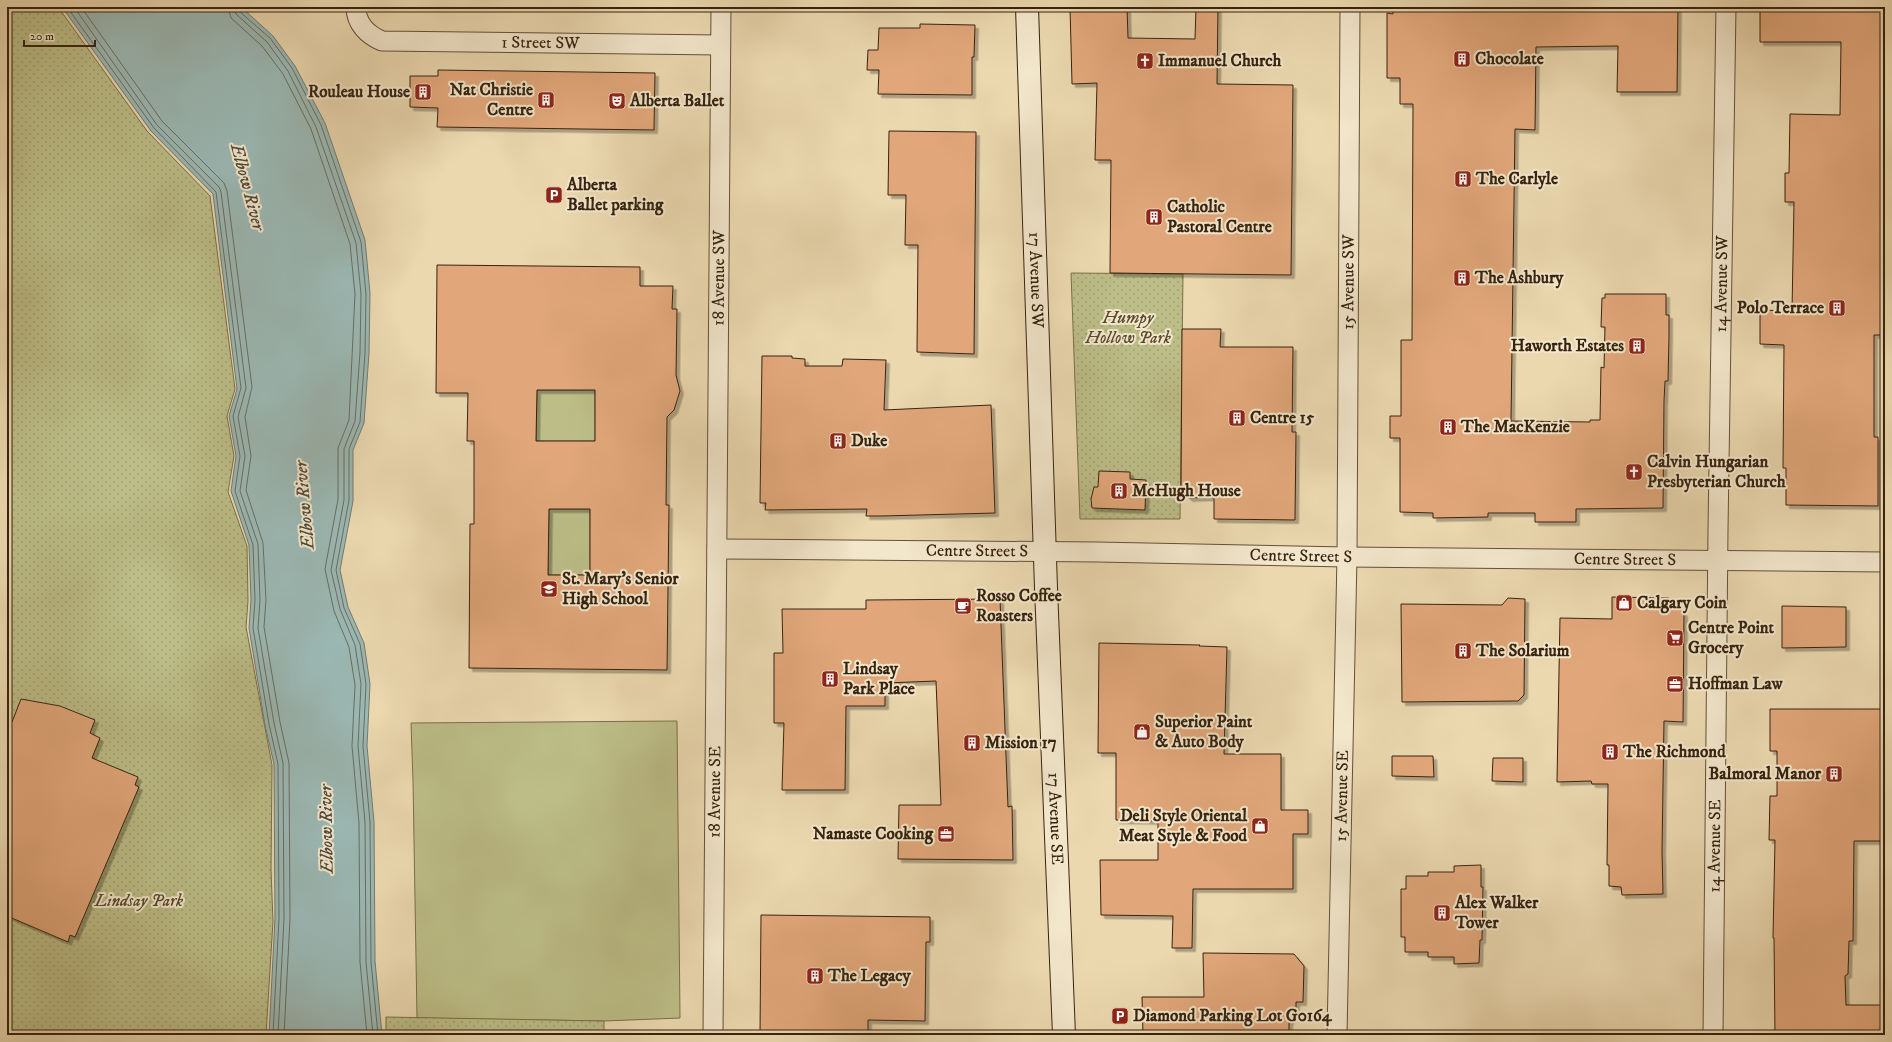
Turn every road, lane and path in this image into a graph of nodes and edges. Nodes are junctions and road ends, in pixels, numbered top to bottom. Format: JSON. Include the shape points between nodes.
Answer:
{"nodes":[{"id":1,"x":356,"y":7,"type":"edge"},
{"id":2,"x":720,"y":7,"type":"edge"},
{"id":3,"x":1027,"y":7,"type":"edge"},
{"id":4,"x":1350,"y":7,"type":"edge"},
{"id":5,"x":1726,"y":7,"type":"edge"},
{"id":6,"x":720,"y":45,"type":"junction"},
{"id":7,"x":717,"y":549,"type":"junction"},
{"id":8,"x":1045,"y":553,"type":"junction"},
{"id":9,"x":1347,"y":557,"type":"junction"},
{"id":10,"x":1718,"y":561,"type":"junction"},
{"id":11,"x":1885,"y":562,"type":"edge"},
{"id":12,"x":713,"y":1035,"type":"edge"},
{"id":13,"x":1064,"y":1035,"type":"edge"},
{"id":14,"x":1337,"y":1035,"type":"edge"},
{"id":15,"x":1713,"y":1035,"type":"edge"}],
"edges":[{"from":1,"to":6,"type":"street","name":"1 Street SW","via":[[360,24],[371,36],[382,41]]},
{"from":2,"to":6,"type":"street","name":"18 Avenue SW"},
{"from":3,"to":8,"type":"main road","name":"17 Avenue SW"},
{"from":4,"to":9,"type":"street","name":"15 Avenue SW"},
{"from":5,"to":10,"type":"street","name":"14 Avenue SW"},
{"from":6,"to":7,"type":"street","name":"18 Avenue SW"},
{"from":7,"to":8,"type":"street","name":"Centre Street S"},
{"from":7,"to":12,"type":"street","name":"18 Avenue SE"},
{"from":8,"to":9,"type":"street","name":"Centre Street S"},
{"from":8,"to":13,"type":"main road","name":"17 Avenue SE"},
{"from":9,"to":10,"type":"street","name":"Centre Street S"},
{"from":9,"to":14,"type":"street","name":"15 Avenue SE"},
{"from":10,"to":11,"type":"street","name":"Centre Street S"},
{"from":10,"to":15,"type":"street","name":"14 Avenue SE"}]}
